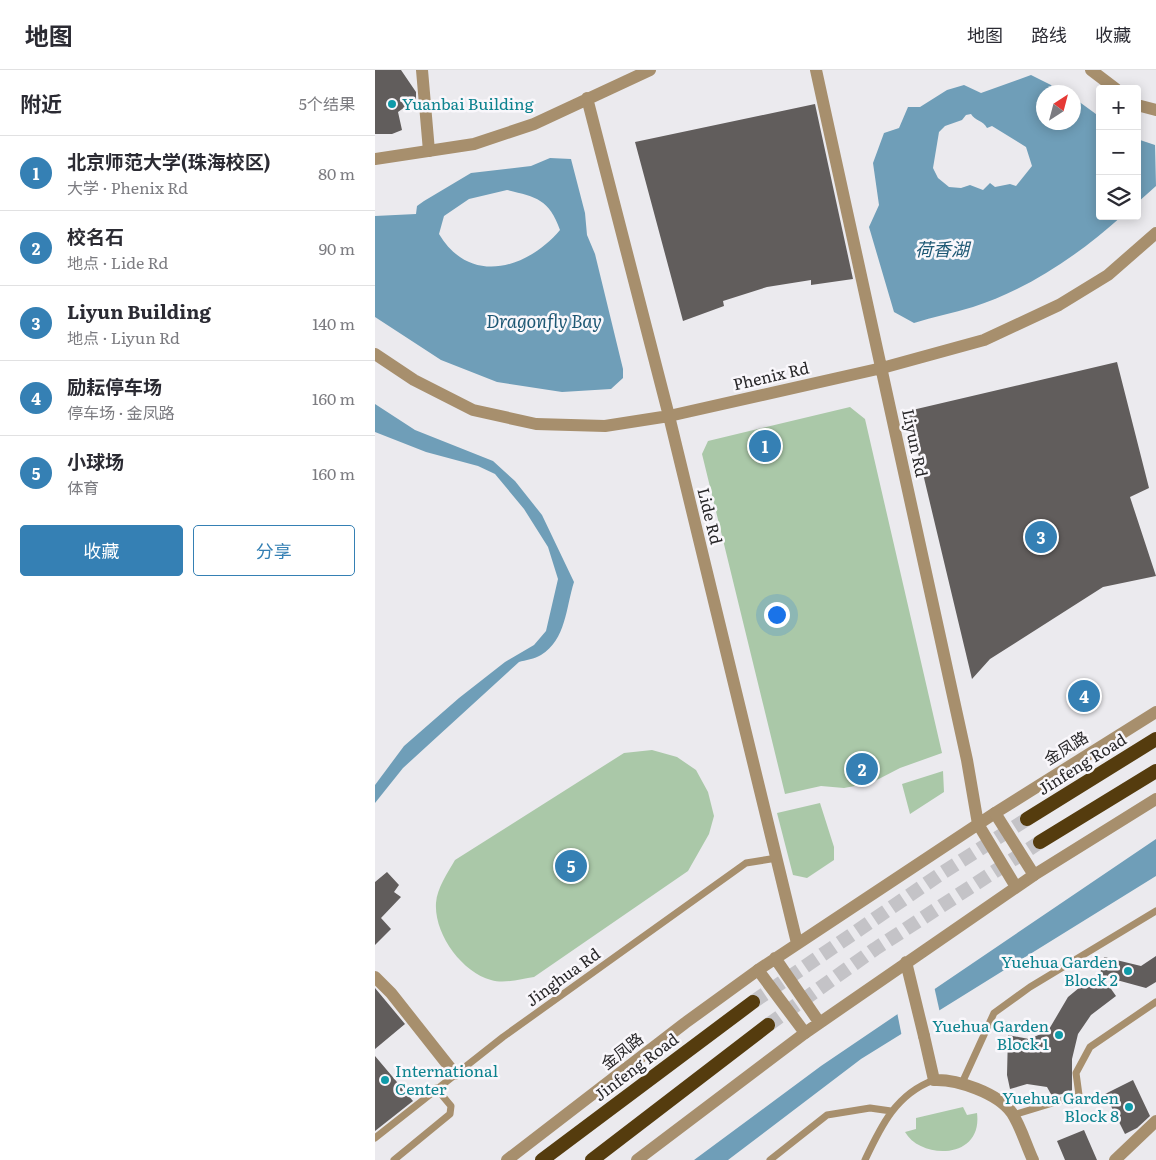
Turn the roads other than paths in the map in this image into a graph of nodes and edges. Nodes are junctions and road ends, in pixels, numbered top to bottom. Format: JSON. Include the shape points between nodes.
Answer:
{"nodes":[{"id":1,"x":422,"y":70,"type":"edge"},
{"id":2,"x":650,"y":70,"type":"edge"},
{"id":3,"x":816,"y":70,"type":"edge"},
{"id":4,"x":1091,"y":70,"type":"edge"},
{"id":5,"x":1111,"y":85,"type":"edge"},
{"id":6,"x":587,"y":98,"type":"junction"},
{"id":7,"x":1141,"y":106,"type":"edge"},
{"id":8,"x":1156,"y":110,"type":"edge"},
{"id":9,"x":429,"y":151,"type":"junction"},
{"id":10,"x":375,"y":159,"type":"edge"},
{"id":11,"x":1156,"y":234,"type":"edge"},
{"id":12,"x":375,"y":354,"type":"edge"},
{"id":13,"x":881,"y":368,"type":"junction"},
{"id":14,"x":662,"y":387,"type":"joint"},
{"id":15,"x":669,"y":416,"type":"junction"},
{"id":16,"x":1156,"y":712,"type":"edge"},
{"id":17,"x":1156,"y":739,"type":"edge"},
{"id":18,"x":1156,"y":771,"type":"edge"},
{"id":19,"x":1156,"y":799,"type":"edge"},
{"id":20,"x":995,"y":813,"type":"junction"},
{"id":21,"x":1027,"y":819,"type":"tunnel mouth"},
{"id":22,"x":978,"y":824,"type":"junction"},
{"id":23,"x":1040,"y":842,"type":"tunnel mouth"},
{"id":24,"x":777,"y":858,"type":"junction"},
{"id":25,"x":1034,"y":875,"type":"junction"},
{"id":26,"x":1016,"y":887,"type":"junction"},
{"id":27,"x":1156,"y":911,"type":"edge"},
{"id":28,"x":797,"y":943,"type":"junction"},
{"id":29,"x":775,"y":958,"type":"junction"},
{"id":30,"x":907,"y":962,"type":"junction"},
{"id":31,"x":758,"y":970,"type":"junction"},
{"id":32,"x":375,"y":977,"type":"edge"},
{"id":33,"x":753,"y":1002,"type":"tunnel mouth"},
{"id":34,"x":1156,"y":1002,"type":"edge"},
{"id":35,"x":819,"y":1022,"type":"junction"},
{"id":36,"x":768,"y":1025,"type":"tunnel mouth"},
{"id":37,"x":805,"y":1032,"type":"junction"},
{"id":38,"x":455,"y":1074,"type":"junction"},
{"id":39,"x":934,"y":1080,"type":"junction"},
{"id":40,"x":962,"y":1083,"type":"junction"},
{"id":41,"x":436,"y":1088,"type":"junction"},
{"id":42,"x":891,"y":1111,"type":"junction"},
{"id":43,"x":1013,"y":1115,"type":"junction"},
{"id":44,"x":1156,"y":1120,"type":"edge"},
{"id":45,"x":375,"y":1138,"type":"edge"},
{"id":46,"x":393,"y":1160,"type":"edge"},
{"id":47,"x":507,"y":1160,"type":"edge"},
{"id":48,"x":542,"y":1160,"type":"edge"},
{"id":49,"x":591,"y":1160,"type":"edge"},
{"id":50,"x":637,"y":1160,"type":"edge"},
{"id":51,"x":770,"y":1160,"type":"edge"},
{"id":52,"x":865,"y":1160,"type":"edge"},
{"id":53,"x":1033,"y":1160,"type":"edge"},
{"id":54,"x":1115,"y":1160,"type":"edge"}],
"edges":[{"from":1,"to":9,"type":"street"},
{"from":2,"to":6,"type":"street"},
{"from":3,"to":13,"type":"street","name":"Liyun Rd"},
{"from":4,"to":5,"type":"street"},
{"from":6,"to":9,"type":"street","via":[[534,124],[474,144]]},
{"from":6,"to":14,"type":"street"},
{"from":7,"to":8,"type":"street"},
{"from":9,"to":10,"type":"street"},
{"from":11,"to":13,"type":"street","name":"Phenix Rd","via":[[1108,275],[1059,305],[984,340]]},
{"from":12,"to":15,"type":"street","name":"Phenix Rd","via":[[414,380],[473,410],[536,424],[605,426]]},
{"from":13,"to":15,"type":"street","name":"Phenix Rd"},
{"from":13,"to":22,"type":"street","name":"Liyun Rd","via":[[967,760]]},
{"from":14,"to":15,"type":"lane"},
{"from":15,"to":24,"type":"street","name":"Lide Rd"},
{"from":16,"to":20,"type":"street","name":"金凤路"},
{"from":17,"to":21,"type":"highway","name":"Jinfeng Road"},
{"from":18,"to":23,"type":"highway"},
{"from":19,"to":25,"type":"street"},
{"from":20,"to":22,"type":"street","name":"金凤路"},
{"from":20,"to":25,"type":"street"},
{"from":22,"to":26,"type":"street"},
{"from":22,"to":28,"type":"street","name":"金凤路"},
{"from":24,"to":28,"type":"street","name":"Lide Rd"},
{"from":24,"to":38,"type":"lane","name":"Jinghua Rd","via":[[745,863]]},
{"from":25,"to":26,"type":"street"},
{"from":26,"to":30,"type":"street"},
{"from":27,"to":40,"type":"lane","via":[[1030,987],[994,1013]]},
{"from":28,"to":29,"type":"street","name":"金凤路"},
{"from":29,"to":31,"type":"street","name":"金凤路"},
{"from":29,"to":35,"type":"street"},
{"from":30,"to":35,"type":"street"},
{"from":30,"to":39,"type":"street"},
{"from":31,"to":37,"type":"street"},
{"from":31,"to":47,"type":"street","name":"金凤路"},
{"from":32,"to":38,"type":"street"},
{"from":33,"to":48,"type":"highway","name":"Jinfeng Road"},
{"from":34,"to":43,"type":"lane","via":[[1090,1047],[1076,1073],[1079,1095]]},
{"from":35,"to":37,"type":"street"},
{"from":36,"to":49,"type":"highway"},
{"from":37,"to":50,"type":"street"},
{"from":38,"to":41,"type":"lane","name":"Jinghua Rd"},
{"from":39,"to":40,"type":"street"},
{"from":39,"to":42,"type":"lane","via":[[914,1090]]},
{"from":40,"to":43,"type":"street","via":[[999,1102]]},
{"from":41,"to":45,"type":"lane","name":"Jinghua Rd"},
{"from":41,"to":46,"type":"lane","via":[[451,1106],[450,1114]]},
{"from":42,"to":51,"type":"lane","via":[[869,1108],[827,1115]]},
{"from":42,"to":52,"type":"lane","via":[[881,1124]]},
{"from":43,"to":53,"type":"street"},
{"from":44,"to":54,"type":"street"}]}
